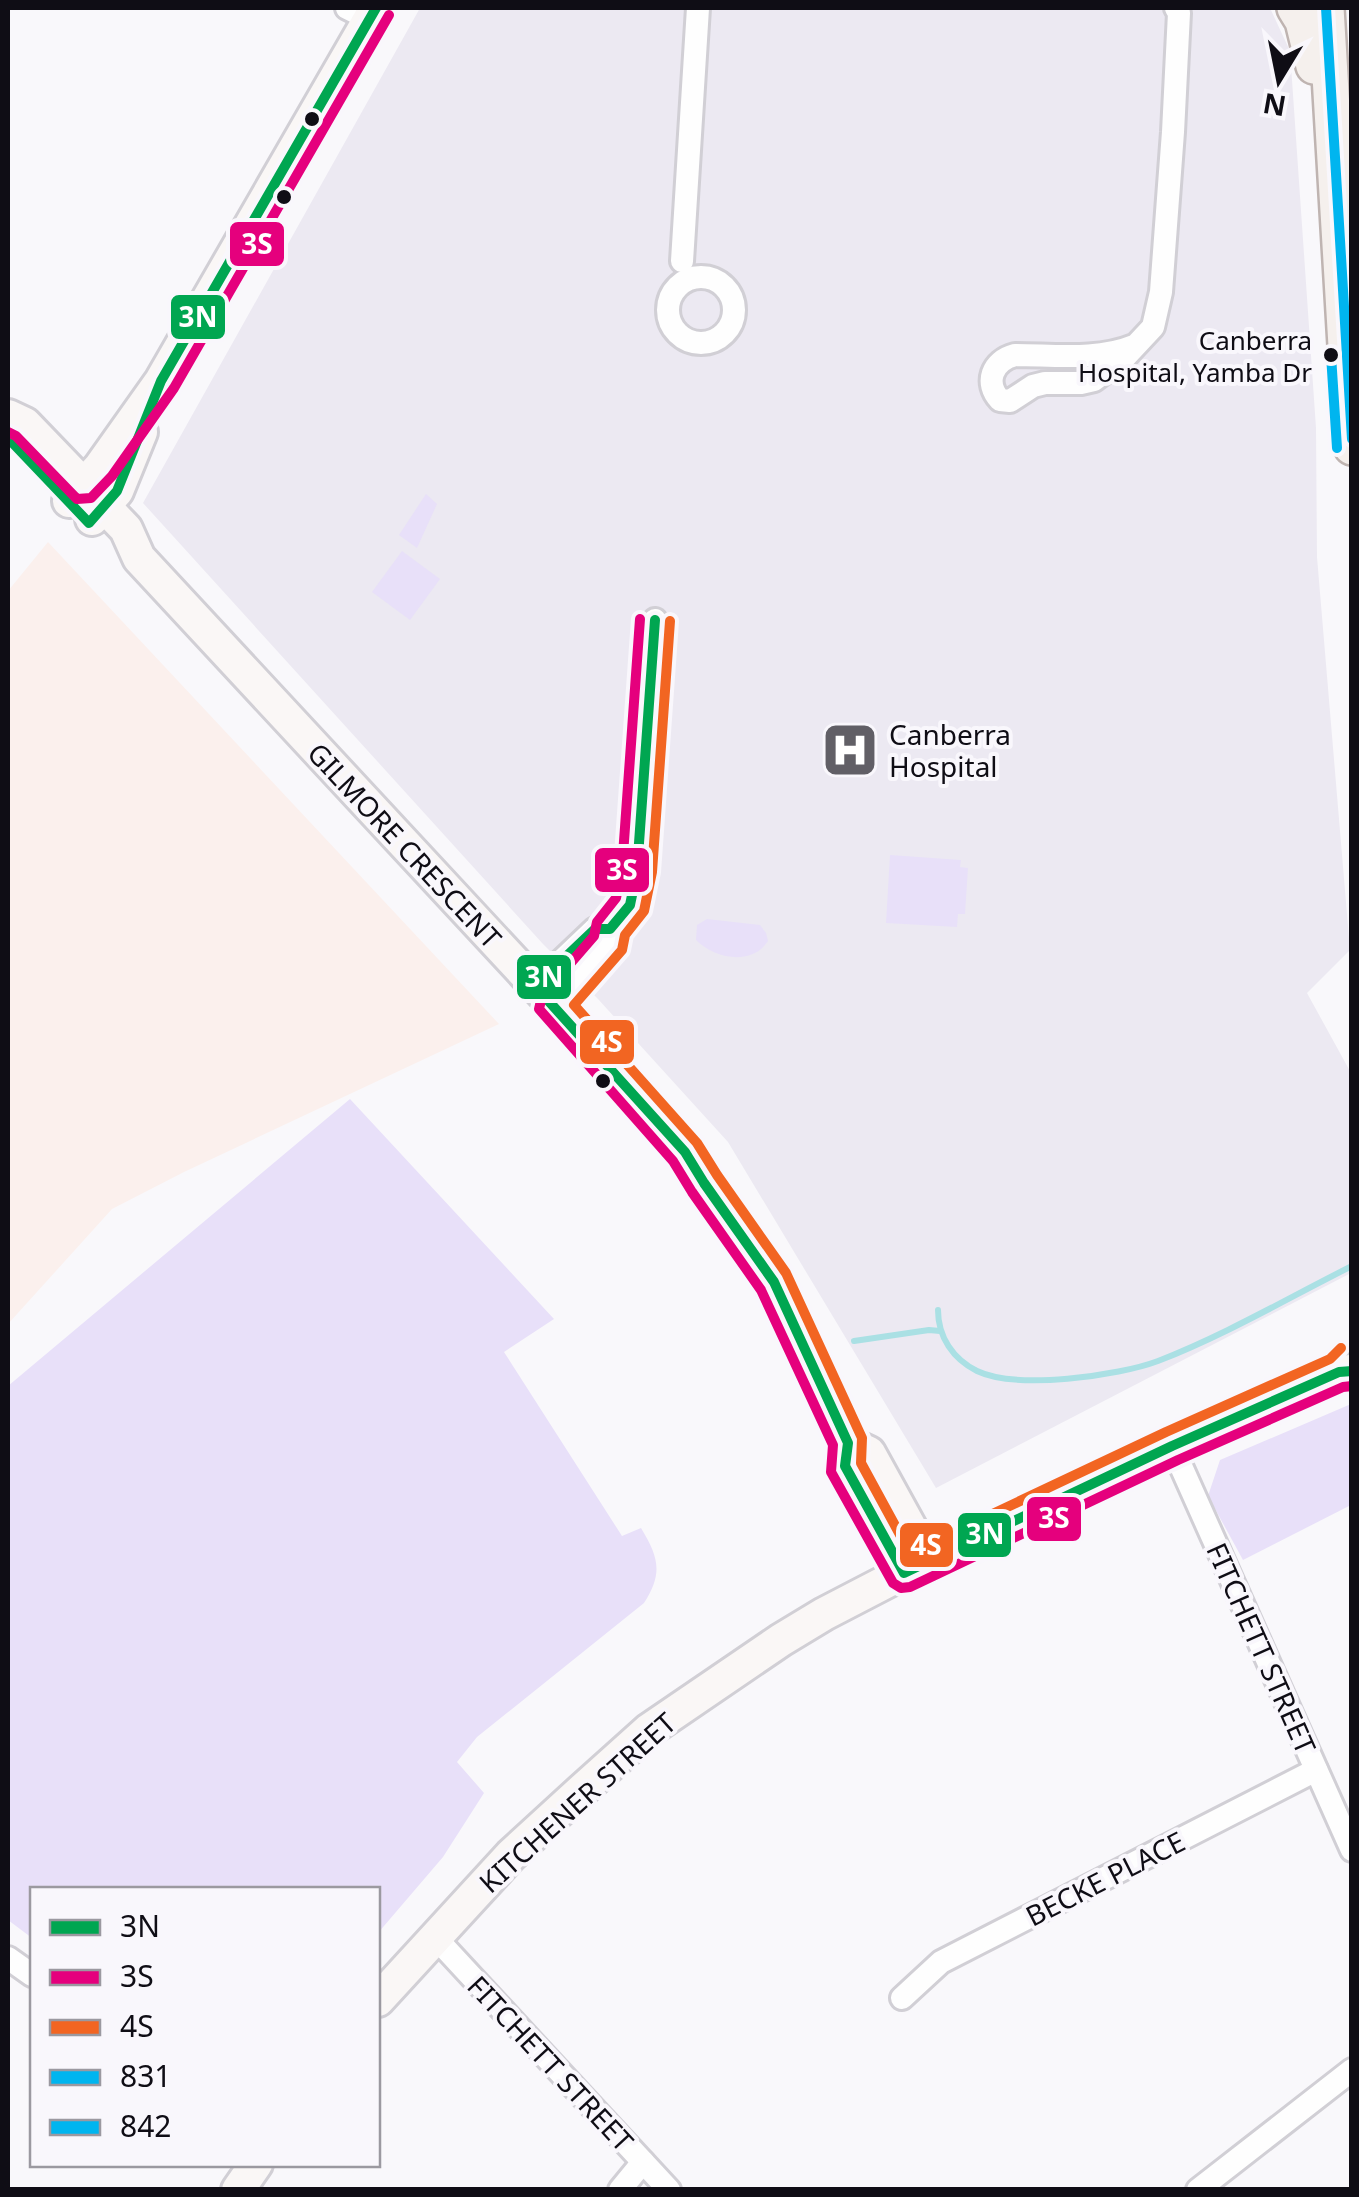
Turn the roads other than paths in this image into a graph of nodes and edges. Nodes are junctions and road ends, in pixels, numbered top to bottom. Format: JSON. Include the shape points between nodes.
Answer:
{"nodes":[{"id":1,"x":698,"y":8,"type":"edge"},
{"id":2,"x":1295,"y":8,"type":"edge"},
{"id":3,"x":1326,"y":8,"type":"edge"},
{"id":4,"x":1179,"y":9,"type":"edge"},
{"id":5,"x":365,"y":12,"type":"edge"},
{"id":6,"x":1334,"y":132,"type":"junction"},
{"id":7,"x":682,"y":261,"type":"junction"},
{"id":8,"x":706,"y":277,"type":"junction"},
{"id":9,"x":676,"y":288,"type":"junction"},
{"id":10,"x":1134,"y":346,"type":"junction"},
{"id":11,"x":8,"y":416,"type":"edge"},
{"id":12,"x":8,"y":433,"type":"edge"},
{"id":13,"x":1352,"y":447,"type":"edge"},
{"id":14,"x":86,"y":504,"type":"junction"},
{"id":15,"x":654,"y":620,"type":"dead end"},
{"id":16,"x":544,"y":995,"type":"junction"},
{"id":17,"x":1347,"y":1367,"type":"edge"},
{"id":18,"x":1172,"y":1446,"type":"junction"},
{"id":19,"x":916,"y":1567,"type":"junction"},
{"id":20,"x":1316,"y":1770,"type":"junction"},
{"id":21,"x":1352,"y":1850,"type":"edge"},
{"id":22,"x":434,"y":1936,"type":"junction"},
{"id":23,"x":8,"y":1958,"type":"edge"},
{"id":24,"x":30,"y":1974,"type":"edge"},
{"id":25,"x":380,"y":1998,"type":"edge"},
{"id":26,"x":902,"y":1998,"type":"dead end"},
{"id":27,"x":1352,"y":2070,"type":"edge"},
{"id":28,"x":643,"y":2162,"type":"junction"},
{"id":29,"x":254,"y":2167,"type":"edge"},
{"id":30,"x":238,"y":2190,"type":"edge"},
{"id":31,"x":620,"y":2190,"type":"edge"},
{"id":32,"x":669,"y":2190,"type":"edge"},
{"id":33,"x":1198,"y":2190,"type":"edge"}],
"edges":[{"from":1,"to":7,"type":"street"},
{"from":2,"to":6,"type":"main road","via":[[1304,21],[1318,108]]},
{"from":3,"to":6,"type":"main road"},
{"from":4,"to":10,"type":"street","via":[[1159,309],[1154,326]]},
{"from":5,"to":14,"type":"street","via":[[161,382],[117,491]]},
{"from":6,"to":13,"type":"main road"},
{"from":7,"to":8,"type":"street"},
{"from":7,"to":9,"type":"street"},
{"from":8,"to":9,"type":"street"},
{"from":8,"to":9,"type":"street","via":[[726,287],[734,307],[728,328],[711,341],[690,341],[673,328],[668,307]]},
{"from":10,"to":10,"type":"street","via":[[1094,380],[1033,386],[1006,402],[992,390],[992,374],[1007,357],[1090,355]]},
{"from":11,"to":14,"type":"street","name":"GILMORE CRESCENT","via":[[25,424]]},
{"from":12,"to":14,"type":"street","name":"GILMORE CRESCENT"},
{"from":14,"to":16,"type":"street","name":"GILMORE CRESCENT","via":[[126,529],[139,558]]},
{"from":15,"to":16,"type":"street","via":[[630,905],[610,929],[609,942]]},
{"from":16,"to":19,"type":"street","name":"GILMORE CRESCENT","via":[[685,1152],[774,1282],[848,1443],[845,1466]]},
{"from":17,"to":18,"type":"street","name":"KITCHENER STREET"},
{"from":18,"to":19,"type":"street","name":"KITCHENER STREET"},
{"from":18,"to":20,"type":"street","name":"FITCHETT STREET"},
{"from":19,"to":22,"type":"street","name":"KITCHENER STREET","via":[[781,1640],[649,1730],[512,1854]]},
{"from":20,"to":21,"type":"street","name":"FITCHETT STREET"},
{"from":20,"to":26,"type":"street","name":"BECKE PLACE","via":[[940,1962]]},
{"from":22,"to":25,"type":"street","name":"KITCHENER STREET"},
{"from":22,"to":28,"type":"street","name":"FITCHETT STREET"},
{"from":23,"to":24,"type":"street"},
{"from":27,"to":33,"type":"street"},
{"from":28,"to":31,"type":"street"},
{"from":28,"to":32,"type":"street","name":"FITCHETT STREET"},
{"from":29,"to":30,"type":"street"}]}
